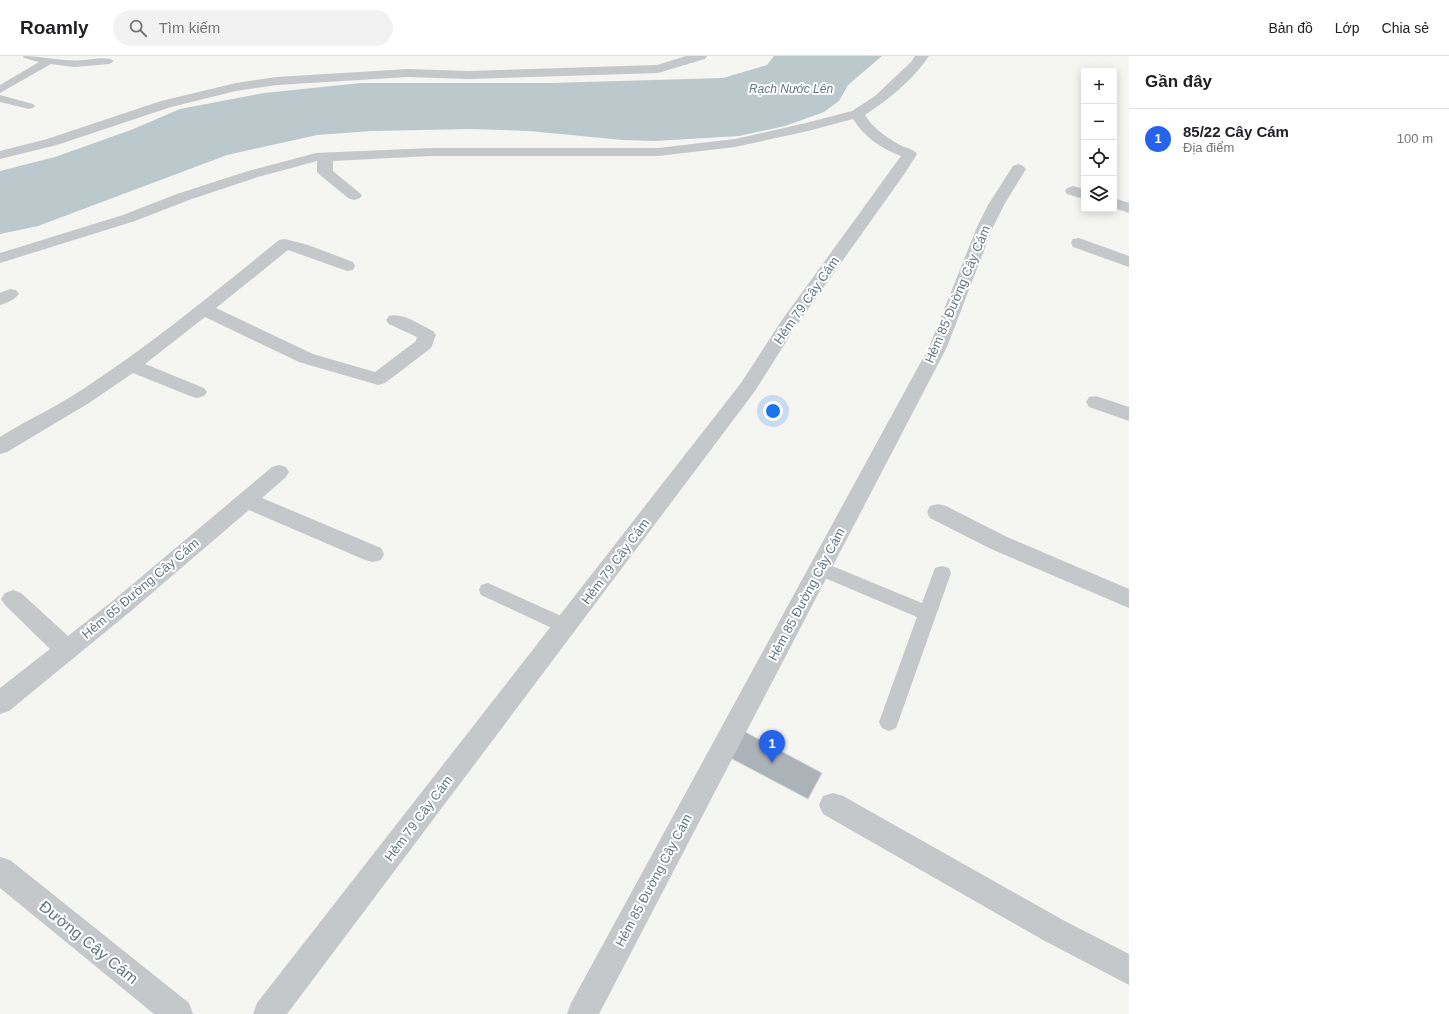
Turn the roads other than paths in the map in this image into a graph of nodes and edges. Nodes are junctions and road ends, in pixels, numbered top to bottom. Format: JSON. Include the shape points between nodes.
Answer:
{"nodes":[{"id":1,"x":28,"y":56,"type":"edge"},
{"id":2,"x":700,"y":56,"type":"edge"},
{"id":3,"x":922,"y":56,"type":"edge"},
{"id":4,"x":109,"y":60,"type":"dead end"},
{"id":5,"x":49,"y":61,"type":"junction"},
{"id":6,"x":0,"y":90,"type":"edge"},
{"id":7,"x":0,"y":98,"type":"edge"},
{"id":8,"x":29,"y":106,"type":"dead end"},
{"id":9,"x":857,"y":114,"type":"junction"},
{"id":10,"x":0,"y":155,"type":"edge"},
{"id":11,"x":325,"y":156,"type":"junction"},
{"id":12,"x":1018,"y":169,"type":"dead end"},
{"id":13,"x":354,"y":195,"type":"dead end"},
{"id":14,"x":1117,"y":204,"type":"edge"},
{"id":15,"x":1129,"y":208,"type":"edge"},
{"id":16,"x":1079,"y":243,"type":"dead end"},
{"id":17,"x":0,"y":258,"type":"edge"},
{"id":18,"x":1129,"y":262,"type":"edge"},
{"id":19,"x":347,"y":266,"type":"dead end"},
{"id":20,"x":203,"y":310,"type":"junction"},
{"id":21,"x":395,"y":320,"type":"dead end"},
{"id":22,"x":132,"y":365,"type":"junction"},
{"id":23,"x":197,"y":392,"type":"dead end"},
{"id":24,"x":1096,"y":402,"type":"dead end"},
{"id":25,"x":1129,"y":414,"type":"edge"},
{"id":26,"x":0,"y":446,"type":"edge"},
{"id":27,"x":279,"y":472,"type":"dead end"},
{"id":28,"x":246,"y":500,"type":"junction"},
{"id":29,"x":938,"y":512,"type":"dead end"},
{"id":30,"x":373,"y":554,"type":"dead end"},
{"id":31,"x":820,"y":568,"type":"junction"},
{"id":32,"x":942,"y":573,"type":"dead end"},
{"id":33,"x":488,"y":590,"type":"dead end"},
{"id":34,"x":13,"y":599,"type":"dead end"},
{"id":35,"x":1129,"y":599,"type":"edge"},
{"id":36,"x":928,"y":614,"type":"junction"},
{"id":37,"x":565,"y":626,"type":"junction"},
{"id":38,"x":66,"y":649,"type":"junction"},
{"id":39,"x":0,"y":703,"type":"edge"},
{"id":40,"x":889,"y":722,"type":"dead end"},
{"id":41,"x":833,"y":805,"type":"dead end"},
{"id":42,"x":0,"y":871,"type":"edge"},
{"id":43,"x":1129,"y":970,"type":"edge"},
{"id":44,"x":178,"y":1014,"type":"edge"},
{"id":45,"x":268,"y":1014,"type":"edge"},
{"id":46,"x":582,"y":1014,"type":"edge"}],
"edges":[{"from":1,"to":5,"type":"lane"},
{"from":2,"to":10,"type":"street","via":[[658,69],[468,75],[408,73],[277,81],[236,87],[166,104],[52,142]]},
{"from":3,"to":9,"type":"street","via":[[916,65],[880,98]]},
{"from":4,"to":5,"type":"lane","via":[[74,64]]},
{"from":5,"to":6,"type":"lane"},
{"from":7,"to":8,"type":"lane"},
{"from":9,"to":11,"type":"street","via":[[735,143],[658,152],[431,152]]},
{"from":9,"to":37,"type":"street","name":"Hẻm 79 Cây Cám","via":[[866,128],[894,148],[910,154],[788,324],[748,387]]},
{"from":11,"to":13,"type":"street","via":[[324,172]]},
{"from":11,"to":17,"type":"street","via":[[253,174],[129,218]]},
{"from":12,"to":31,"type":"street","name":"Hẻm 85 Đường Cây Cám","via":[[985,227],[938,346]]},
{"from":14,"to":15,"type":"street"},
{"from":16,"to":18,"type":"street"},
{"from":19,"to":20,"type":"street","via":[[284,244]]},
{"from":20,"to":21,"type":"street","via":[[306,358],[378,379],[424,344],[426,335]]},
{"from":20,"to":22,"type":"street"},
{"from":22,"to":23,"type":"street"},
{"from":22,"to":26,"type":"street","via":[[92,393]]},
{"from":24,"to":25,"type":"street"},
{"from":27,"to":28,"type":"street","name":"Hẻm 65 Đường Cây Cám"},
{"from":28,"to":30,"type":"street"},
{"from":28,"to":38,"type":"street","name":"Hẻm 65 Đường Cây Cám","via":[[123,605]]},
{"from":29,"to":35,"type":"street","via":[[999,544]]},
{"from":31,"to":36,"type":"lane"},
{"from":31,"to":46,"type":"street","name":"Hẻm 85 Đường Cây Cám"},
{"from":32,"to":36,"type":"lane"},
{"from":33,"to":37,"type":"lane"},
{"from":34,"to":38,"type":"street"},
{"from":36,"to":40,"type":"lane"},
{"from":37,"to":45,"type":"street","name":"Hẻm 79 Cây Cám"},
{"from":38,"to":39,"type":"street","name":"Hẻm 65 Đường Cây Cám"},
{"from":41,"to":43,"type":"street"},
{"from":42,"to":44,"type":"street","name":"Đường Cây Cám"}]}
